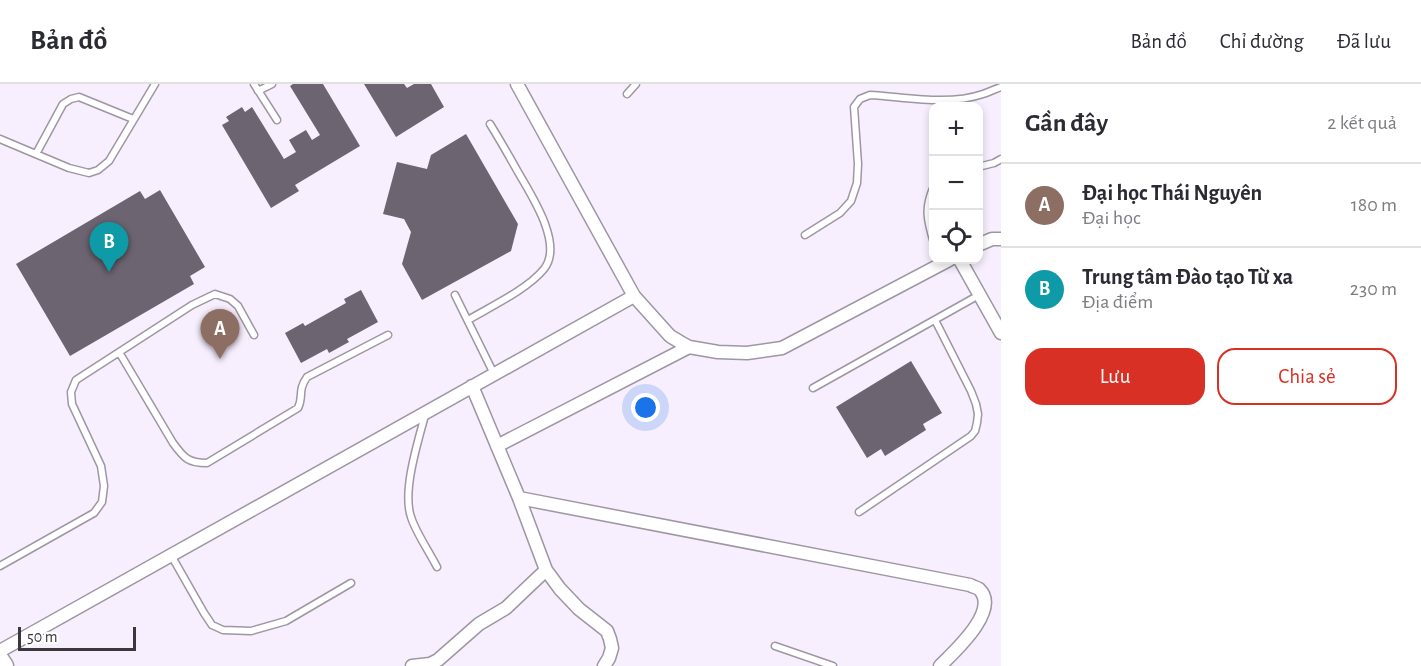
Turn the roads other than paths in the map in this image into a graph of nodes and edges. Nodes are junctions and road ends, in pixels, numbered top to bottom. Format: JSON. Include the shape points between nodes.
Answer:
{"nodes":[{"id":1,"x":155,"y":84,"type":"edge"},
{"id":2,"x":254,"y":84,"type":"edge"},
{"id":3,"x":272,"y":84,"type":"edge"},
{"id":4,"x":516,"y":84,"type":"edge"},
{"id":5,"x":636,"y":84,"type":"edge"},
{"id":6,"x":1001,"y":87,"type":"edge"},
{"id":7,"x":258,"y":92,"type":"junction"},
{"id":8,"x":627,"y":94,"type":"dead end"},
{"id":9,"x":133,"y":119,"type":"junction"},
{"id":10,"x":277,"y":120,"type":"dead end"},
{"id":11,"x":490,"y":124,"type":"dead end"},
{"id":12,"x":0,"y":139,"type":"edge"},
{"id":13,"x":36,"y":154,"type":"junction"},
{"id":14,"x":1001,"y":159,"type":"edge"},
{"id":15,"x":983,"y":166,"type":"edge"},
{"id":16,"x":929,"y":195,"type":"edge"},
{"id":17,"x":929,"y":228,"type":"edge"},
{"id":18,"x":806,"y":235,"type":"dead end"},
{"id":19,"x":1001,"y":240,"type":"edge"},
{"id":20,"x":983,"y":243,"type":"edge"},
{"id":21,"x":937,"y":264,"type":"edge"},
{"id":22,"x":962,"y":264,"type":"edge"},
{"id":23,"x":455,"y":295,"type":"dead end"},
{"id":24,"x":980,"y":295,"type":"junction"},
{"id":25,"x":634,"y":296,"type":"junction"},
{"id":26,"x":468,"y":320,"type":"junction"},
{"id":27,"x":935,"y":320,"type":"junction"},
{"id":28,"x":1001,"y":333,"type":"edge"},
{"id":29,"x":254,"y":335,"type":"dead end"},
{"id":30,"x":388,"y":335,"type":"dead end"},
{"id":31,"x":689,"y":347,"type":"junction"},
{"id":32,"x":119,"y":352,"type":"junction"},
{"id":33,"x":494,"y":374,"type":"junction"},
{"id":34,"x":472,"y":386,"type":"junction"},
{"id":35,"x":813,"y":388,"type":"dead end"},
{"id":36,"x":426,"y":412,"type":"junction"},
{"id":37,"x":497,"y":446,"type":"junction"},
{"id":38,"x":519,"y":498,"type":"junction"},
{"id":39,"x":859,"y":512,"type":"dead end"},
{"id":40,"x":171,"y":555,"type":"junction"},
{"id":41,"x":0,"y":566,"type":"edge"},
{"id":42,"x":437,"y":567,"type":"dead end"},
{"id":43,"x":546,"y":570,"type":"junction"},
{"id":44,"x":351,"y":583,"type":"dead end"},
{"id":45,"x":776,"y":646,"type":"dead end"},
{"id":46,"x":0,"y":651,"type":"edge"},
{"id":47,"x":0,"y":660,"type":"edge"},
{"id":48,"x":943,"y":665,"type":"edge"},
{"id":49,"x":4,"y":666,"type":"edge"},
{"id":50,"x":412,"y":666,"type":"edge"},
{"id":51,"x":604,"y":666,"type":"edge"},
{"id":52,"x":833,"y":666,"type":"edge"}],
"edges":[{"from":1,"to":9,"type":"lane"},
{"from":2,"to":7,"type":"lane"},
{"from":3,"to":7,"type":"lane"},
{"from":4,"to":25,"type":"street"},
{"from":5,"to":8,"type":"lane"},
{"from":6,"to":18,"type":"lane","via":[[952,99],[870,95],[860,99],[854,107],[858,164],[851,201]]},
{"from":7,"to":10,"type":"lane"},
{"from":9,"to":13,"type":"lane","via":[[109,161],[98,170],[89,173],[69,168]]},
{"from":9,"to":13,"type":"lane","via":[[79,97],[71,99],[63,104]]},
{"from":11,"to":26,"type":"lane","via":[[540,211],[551,251],[546,268],[530,283]]},
{"from":12,"to":13,"type":"lane"},
{"from":14,"to":15,"type":"lane"},
{"from":16,"to":17,"type":"lane"},
{"from":19,"to":20,"type":"street"},
{"from":21,"to":31,"type":"street","via":[[782,348],[747,353]]},
{"from":22,"to":24,"type":"street"},
{"from":23,"to":26,"type":"lane"},
{"from":24,"to":27,"type":"lane"},
{"from":24,"to":28,"type":"street"},
{"from":25,"to":31,"type":"street","via":[[670,336]]},
{"from":25,"to":33,"type":"street"},
{"from":26,"to":33,"type":"lane"},
{"from":27,"to":35,"type":"lane"},
{"from":27,"to":39,"type":"lane","via":[[976,404],[975,431]]},
{"from":29,"to":32,"type":"lane","via":[[238,306],[215,294]]},
{"from":30,"to":32,"type":"lane","via":[[307,377],[298,408],[207,463],[183,457]]},
{"from":31,"to":37,"type":"street"},
{"from":32,"to":41,"type":"lane","via":[[76,380],[71,392],[72,404],[101,466],[102,502],[94,513]]},
{"from":33,"to":34,"type":"street"},
{"from":34,"to":36,"type":"street"},
{"from":34,"to":37,"type":"street"},
{"from":36,"to":40,"type":"street"},
{"from":36,"to":42,"type":"lane","via":[[408,506]]},
{"from":37,"to":38,"type":"street"},
{"from":38,"to":43,"type":"street"},
{"from":38,"to":48,"type":"street","via":[[970,585],[986,598],[984,617]]},
{"from":40,"to":44,"type":"lane","via":[[212,625],[223,630],[251,631],[286,621]]},
{"from":40,"to":46,"type":"street"},
{"from":43,"to":50,"type":"street","via":[[506,608],[479,624],[438,660]]},
{"from":43,"to":51,"type":"street","via":[[579,609],[607,632],[612,648]]},
{"from":45,"to":52,"type":"lane"},
{"from":47,"to":49,"type":"main road"}]}
